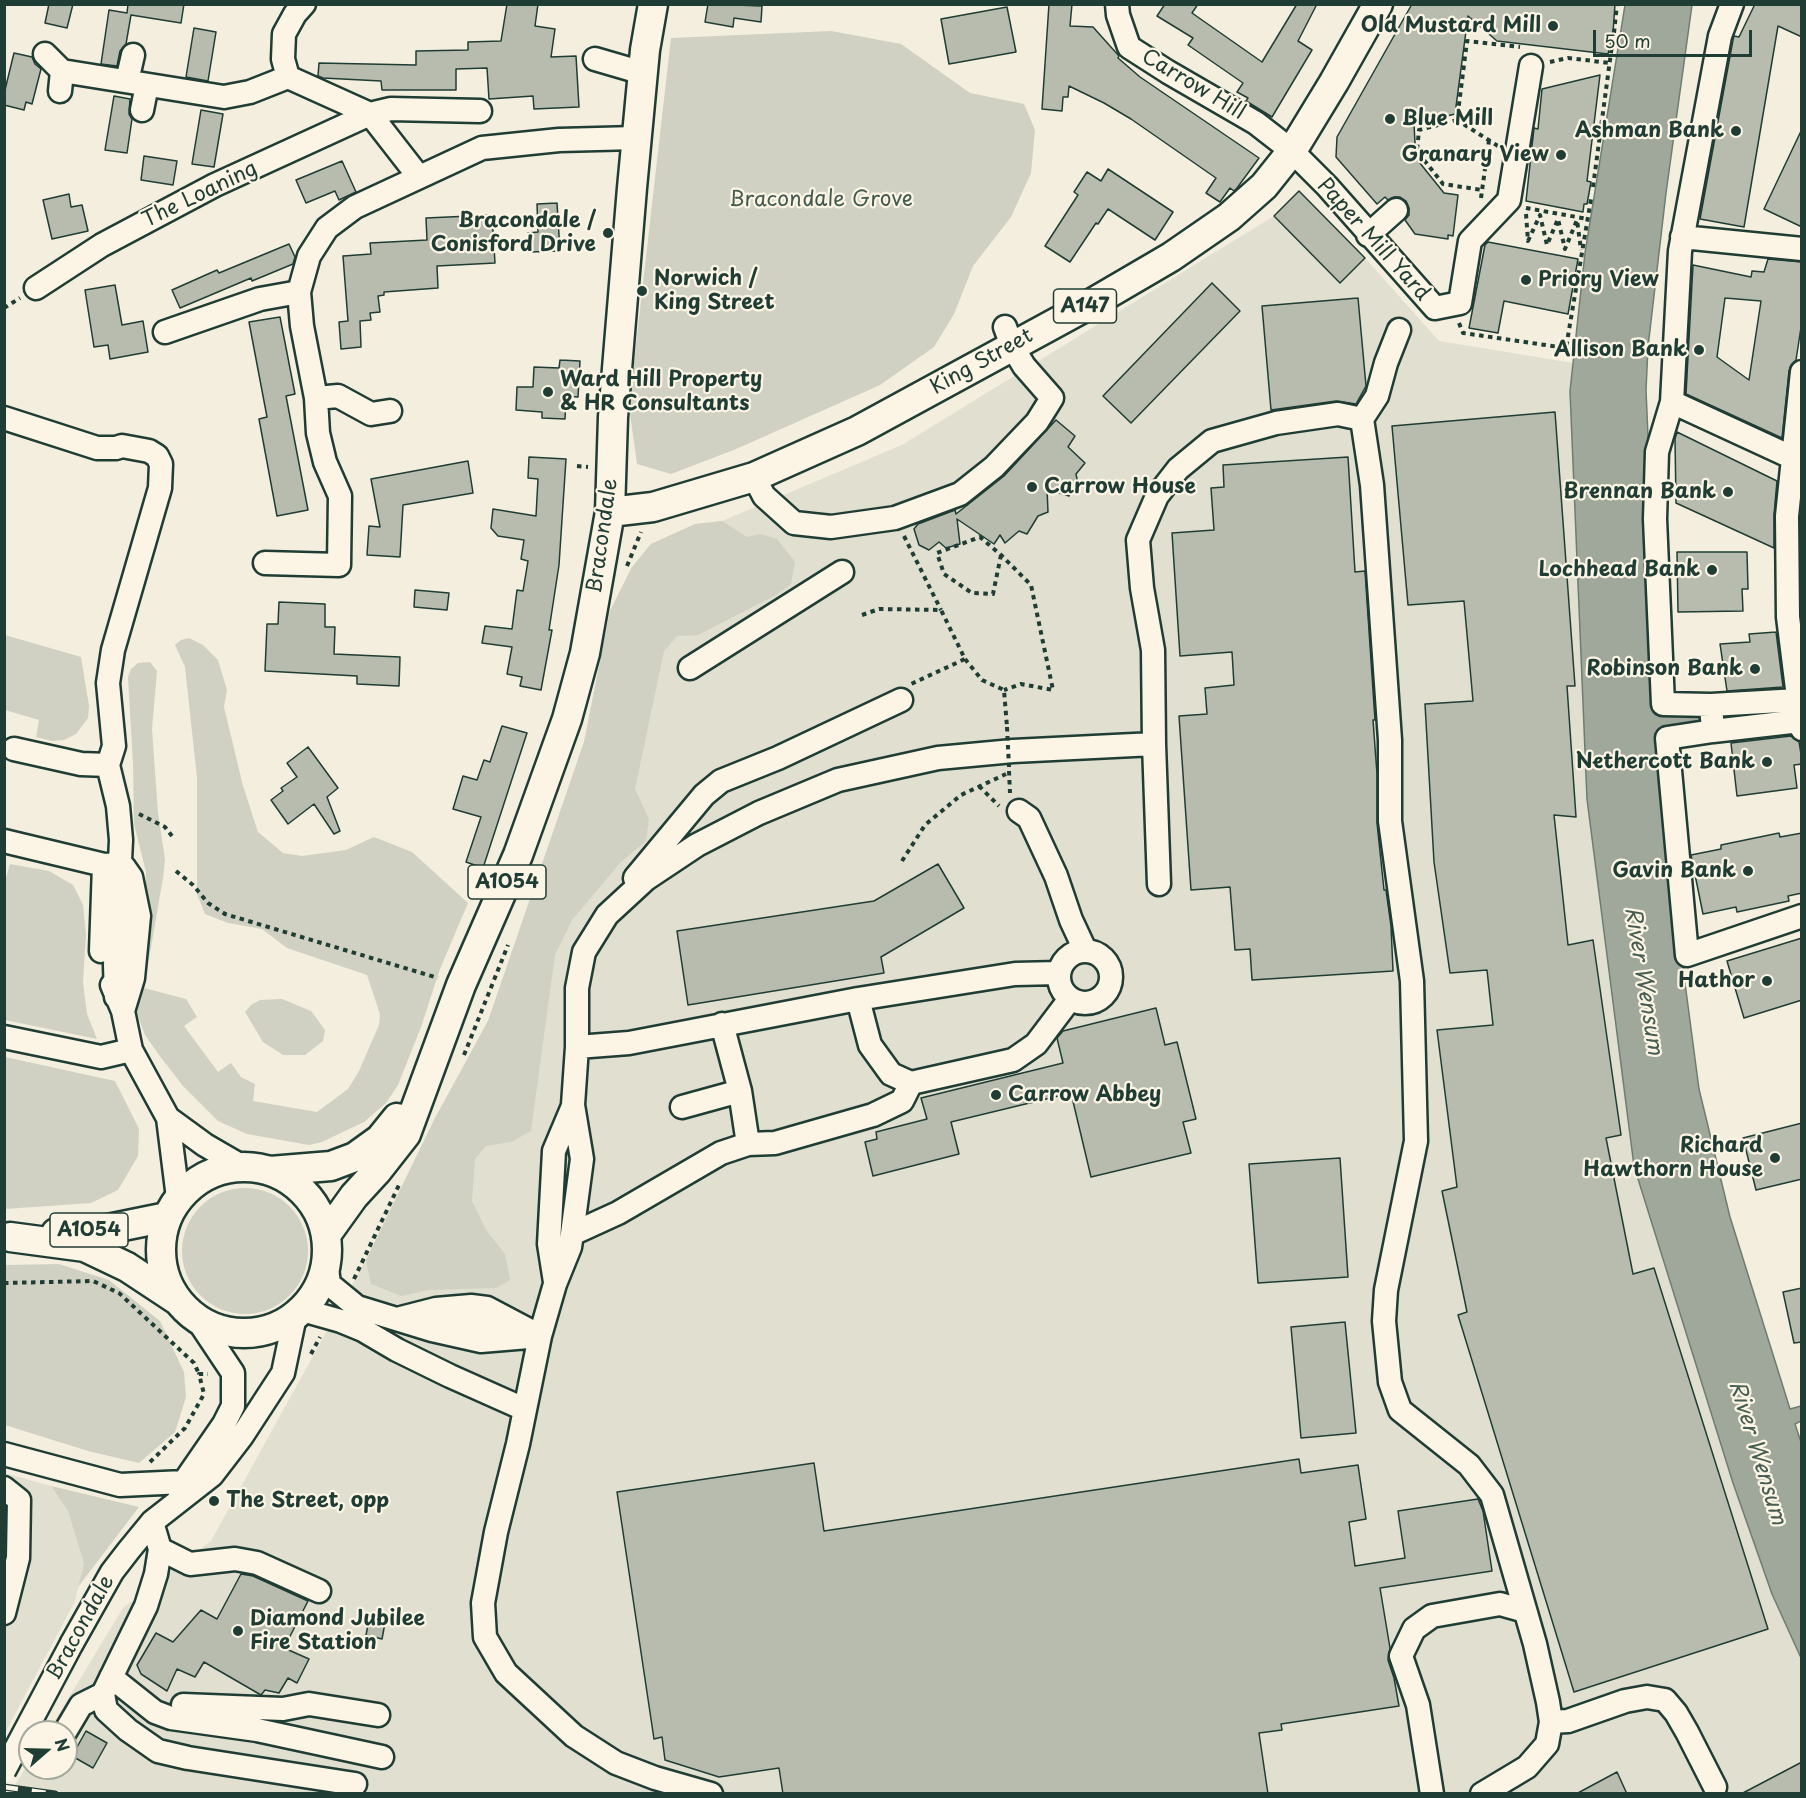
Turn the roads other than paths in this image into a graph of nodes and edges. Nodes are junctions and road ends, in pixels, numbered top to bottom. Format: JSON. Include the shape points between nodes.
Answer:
{"nodes":[{"id":1,"x":304,"y":4,"type":"edge"},
{"id":2,"x":653,"y":4,"type":"edge"},
{"id":3,"x":1117,"y":4,"type":"edge"},
{"id":4,"x":1378,"y":4,"type":"edge"},
{"id":5,"x":1732,"y":4,"type":"edge"},
{"id":6,"x":45,"y":54,"type":"dead end"},
{"id":7,"x":133,"y":55,"type":"dead end"},
{"id":8,"x":595,"y":59,"type":"dead end"},
{"id":9,"x":1531,"y":66,"type":"road end"},
{"id":10,"x":643,"y":73,"type":"junction"},
{"id":11,"x":288,"y":77,"type":"junction"},
{"id":12,"x":137,"y":83,"type":"junction"},
{"id":13,"x":142,"y":110,"type":"dead end"},
{"id":14,"x":480,"y":111,"type":"dead end"},
{"id":15,"x":370,"y":114,"type":"junction"},
{"id":16,"x":636,"y":138,"type":"junction"},
{"id":17,"x":1292,"y":151,"type":"junction"},
{"id":18,"x":419,"y":177,"type":"junction"},
{"id":19,"x":1396,"y":210,"type":"dead end"},
{"id":20,"x":1368,"y":235,"type":"junction"},
{"id":21,"x":1682,"y":237,"type":"junction"},
{"id":22,"x":1802,"y":249,"type":"edge"},
{"id":23,"x":36,"y":288,"type":"dead end"},
{"id":24,"x":299,"y":292,"type":"junction"},
{"id":25,"x":1399,"y":330,"type":"dead end"},
{"id":26,"x":165,"y":332,"type":"dead end"},
{"id":27,"x":1008,"y":337,"type":"junction"},
{"id":28,"x":1802,"y":372,"type":"edge"},
{"id":29,"x":316,"y":398,"type":"junction"},
{"id":30,"x":1672,"y":402,"type":"junction"},
{"id":31,"x":390,"y":411,"type":"dead end"},
{"id":32,"x":4,"y":418,"type":"edge"},
{"id":33,"x":1362,"y":419,"type":"junction"},
{"id":34,"x":1798,"y":460,"type":"edge"},
{"id":35,"x":754,"y":477,"type":"junction"},
{"id":36,"x":610,"y":512,"type":"junction"},
{"id":37,"x":265,"y":563,"type":"dead end"},
{"id":38,"x":842,"y":572,"type":"dead end"},
{"id":39,"x":690,"y":668,"type":"dead end"},
{"id":40,"x":904,"y":693,"type":"road end"},
{"id":41,"x":1711,"y":705,"type":"junction"},
{"id":42,"x":1800,"y":717,"type":"edge"},
{"id":43,"x":1713,"y":731,"type":"junction"},
{"id":44,"x":1154,"y":744,"type":"junction"},
{"id":45,"x":14,"y":749,"type":"dead end"},
{"id":46,"x":108,"y":765,"type":"junction"},
{"id":47,"x":1010,"y":809,"type":"road end"},
{"id":48,"x":4,"y":841,"type":"edge"},
{"id":49,"x":112,"y":864,"type":"junction"},
{"id":50,"x":1159,"y":884,"type":"dead end"},
{"id":51,"x":607,"y":915,"type":"junction"},
{"id":52,"x":1802,"y":916,"type":"edge"},
{"id":53,"x":1085,"y":950,"type":"junction"},
{"id":54,"x":1058,"y":973,"type":"junction"},
{"id":55,"x":858,"y":999,"type":"junction"},
{"id":56,"x":1070,"y":999,"type":"junction"},
{"id":57,"x":119,"y":1004,"type":"junction"},
{"id":58,"x":722,"y":1024,"type":"junction"},
{"id":59,"x":4,"y":1037,"type":"edge"},
{"id":60,"x":440,"y":1042,"type":"junction"},
{"id":61,"x":577,"y":1047,"type":"junction"},
{"id":62,"x":131,"y":1050,"type":"junction"},
{"id":63,"x":911,"y":1083,"type":"junction"},
{"id":64,"x":740,"y":1091,"type":"junction"},
{"id":65,"x":573,"y":1105,"type":"junction"},
{"id":66,"x":682,"y":1107,"type":"dead end"},
{"id":67,"x":168,"y":1118,"type":"junction"},
{"id":68,"x":748,"y":1144,"type":"junction"},
{"id":69,"x":257,"y":1169,"type":"junction"},
{"id":70,"x":172,"y":1208,"type":"junction"},
{"id":71,"x":572,"y":1234,"type":"junction"},
{"id":72,"x":7,"y":1237,"type":"edge"},
{"id":73,"x":326,"y":1248,"type":"junction"},
{"id":74,"x":555,"y":1284,"type":"junction"},
{"id":75,"x":187,"y":1310,"type":"junction"},
{"id":76,"x":298,"y":1313,"type":"junction"},
{"id":77,"x":395,"y":1319,"type":"junction"},
{"id":78,"x":540,"y":1336,"type":"junction"},
{"id":79,"x":524,"y":1409,"type":"junction"},
{"id":80,"x":4,"y":1455,"type":"edge"},
{"id":81,"x":4,"y":1488,"type":"edge"},
{"id":82,"x":181,"y":1491,"type":"junction"},
{"id":83,"x":152,"y":1522,"type":"junction"},
{"id":84,"x":160,"y":1549,"type":"junction"},
{"id":85,"x":319,"y":1591,"type":"dead end"},
{"id":86,"x":1525,"y":1611,"type":"junction"},
{"id":87,"x":4,"y":1613,"type":"edge"},
{"id":88,"x":110,"y":1678,"type":"junction"},
{"id":89,"x":378,"y":1715,"type":"dead end"},
{"id":90,"x":72,"y":1720,"type":"edge"},
{"id":91,"x":1551,"y":1722,"type":"junction"},
{"id":92,"x":382,"y":1757,"type":"dead end"},
{"id":93,"x":4,"y":1771,"type":"edge"},
{"id":94,"x":355,"y":1785,"type":"dead end"},
{"id":95,"x":1714,"y":1786,"type":"dead end"},
{"id":96,"x":711,"y":1794,"type":"edge"},
{"id":97,"x":1432,"y":1794,"type":"edge"},
{"id":98,"x":1482,"y":1794,"type":"edge"}],
"edges":[{"from":1,"to":11,"type":"street","via":[[284,34],[283,58]]},
{"from":2,"to":10,"type":"main road","name":"Bracondale"},
{"from":3,"to":17,"type":"street","name":"Carrow Hill","via":[[1129,47],[1256,123]]},
{"from":4,"to":17,"type":"main road","name":"King Street","number":"A147"},
{"from":5,"to":21,"type":"street","via":[[1720,36]]},
{"from":6,"to":12,"type":"street","via":[[61,81]]},
{"from":7,"to":12,"type":"street"},
{"from":8,"to":10,"type":"street"},
{"from":9,"to":20,"type":"street","name":"Paper Mill Yard","via":[[1509,200],[1470,241],[1460,303],[1435,308]]},
{"from":10,"to":16,"type":"main road","name":"Bracondale"},
{"from":11,"to":12,"type":"street","via":[[224,97]]},
{"from":11,"to":15,"type":"street"},
{"from":12,"to":13,"type":"street"},
{"from":14,"to":15,"type":"street","name":"The Loaning","via":[[391,109]]},
{"from":15,"to":18,"type":"street"},
{"from":15,"to":23,"type":"street","name":"The Loaning","via":[[215,185],[102,245]]},
{"from":16,"to":18,"type":"street","via":[[559,140],[483,148]]},
{"from":16,"to":36,"type":"main road","name":"Bracondale","via":[[613,417]]},
{"from":17,"to":20,"type":"street","name":"Paper Mill Yard"},
{"from":17,"to":27,"type":"main road","name":"King Street","number":"A147","via":[[1264,186],[1229,217],[1171,257]]},
{"from":18,"to":24,"type":"street","via":[[355,207],[327,228],[309,256]]},
{"from":19,"to":20,"type":"street"},
{"from":21,"to":22,"type":"street"},
{"from":21,"to":30,"type":"street"},
{"from":24,"to":26,"type":"street","via":[[260,298]]},
{"from":24,"to":29,"type":"street"},
{"from":25,"to":33,"type":"street","via":[[1377,396]]},
{"from":27,"to":35,"type":"main road","name":"King Street","number":"A147","via":[[857,431]]},
{"from":27,"to":35,"type":"street","via":[[1024,366],[1052,398],[1037,422],[994,467],[960,494],[895,518],[831,527],[794,523],[764,496]]},
{"from":28,"to":34,"type":"street"},
{"from":29,"to":31,"type":"street","via":[[338,396],[370,414]]},
{"from":29,"to":37,"type":"street","via":[[325,462],[340,496],[339,565]]},
{"from":30,"to":34,"type":"street"},
{"from":30,"to":41,"type":"street","via":[[1657,452],[1655,519],[1663,704]]},
{"from":32,"to":46,"type":"street","via":[[97,448],[122,446],[149,451],[161,464],[160,488],[113,650],[108,683],[114,746]]},
{"from":33,"to":44,"type":"street","via":[[1338,414],[1276,423],[1212,441],[1178,470],[1157,496],[1138,540],[1153,650]]},
{"from":33,"to":86,"type":"street","via":[[1372,484],[1390,740],[1390,821],[1412,981],[1417,1126],[1386,1290],[1384,1321],[1390,1382],[1400,1410],[1469,1464],[1492,1495]]},
{"from":34,"to":42,"type":"street","via":[[1787,516],[1788,617]]},
{"from":35,"to":36,"type":"main road","name":"King Street","number":"A147","via":[[653,507]]},
{"from":36,"to":60,"type":"main road","name":"Bracondale","number":"A1054","via":[[585,653],[564,728],[518,855]]},
{"from":38,"to":39,"type":"street"},
{"from":40,"to":51,"type":"street","via":[[778,758],[721,781],[704,795]]},
{"from":41,"to":42,"type":"street"},
{"from":41,"to":43,"type":"street"},
{"from":42,"to":43,"type":"street"},
{"from":43,"to":52,"type":"street","via":[[1667,738],[1687,955]]},
{"from":44,"to":50,"type":"street"},
{"from":44,"to":51,"type":"street","via":[[938,758],[838,780],[759,813],[697,845],[646,879]]},
{"from":45,"to":46,"type":"street","via":[[81,764]]},
{"from":46,"to":49,"type":"street","via":[[118,806]]},
{"from":47,"to":53,"type":"street","via":[[1029,818]]},
{"from":48,"to":49,"type":"street"},
{"from":49,"to":57,"type":"street","via":[[101,955]]},
{"from":49,"to":57,"type":"street","via":[[131,877],[140,916],[133,978]]},
{"from":51,"to":61,"type":"street","via":[[584,952],[577,988]]},
{"from":53,"to":54,"type":"street","via":[[1072,953]]},
{"from":53,"to":56,"type":"street","via":[[1097,953],[1110,967],[1108,990],[1090,1003]]},
{"from":54,"to":55,"type":"street","via":[[1015,974]]},
{"from":54,"to":56,"type":"street","via":[[1060,987]]},
{"from":55,"to":58,"type":"street"},
{"from":55,"to":63,"type":"street","via":[[870,1045],[891,1074]]},
{"from":56,"to":63,"type":"street","via":[[1036,1044],[1013,1060]]},
{"from":57,"to":62,"type":"street"},
{"from":58,"to":61,"type":"street","via":[[629,1043]]},
{"from":58,"to":64,"type":"street"},
{"from":59,"to":62,"type":"street","via":[[101,1057]]},
{"from":60,"to":69,"type":"main road","name":"Bracondale","number":"A1054","via":[[400,1113],[380,1139],[355,1157],[331,1166]]},
{"from":60,"to":73,"type":"main road","name":"Bracondale","number":"A1054","via":[[406,1134],[354,1196]]},
{"from":61,"to":65,"type":"street"},
{"from":62,"to":67,"type":"street"},
{"from":63,"to":68,"type":"street","via":[[902,1101],[873,1115],[775,1143]]},
{"from":64,"to":66,"type":"street"},
{"from":64,"to":68,"type":"street"},
{"from":65,"to":71,"type":"street","via":[[582,1159]]},
{"from":65,"to":74,"type":"street","via":[[554,1151],[549,1244]]},
{"from":67,"to":69,"type":"street","via":[[205,1145]]},
{"from":67,"to":70,"type":"street"},
{"from":68,"to":71,"type":"street","via":[[721,1153],[618,1213]]},
{"from":69,"to":70,"type":"main road","via":[[218,1171],[194,1183]]},
{"from":69,"to":73,"type":"main road","via":[[294,1184],[318,1211]]},
{"from":70,"to":72,"type":"main road","number":"A1054","via":[[108,1229]]},
{"from":70,"to":75,"type":"main road","via":[[160,1243],[163,1270]]},
{"from":71,"to":74,"type":"street"},
{"from":72,"to":75,"type":"main road","number":"A1054","via":[[85,1247],[127,1267]]},
{"from":73,"to":76,"type":"main road","via":[[320,1284]]},
{"from":73,"to":77,"type":"street","via":[[329,1284],[357,1307]]},
{"from":74,"to":78,"type":"street"},
{"from":75,"to":76,"type":"main road","via":[[225,1332],[250,1334],[273,1329]]},
{"from":75,"to":82,"type":"street","name":"Bracondale","via":[[233,1373],[233,1406]]},
{"from":76,"to":79,"type":"street","via":[[341,1321],[363,1330]]},
{"from":76,"to":82,"type":"street","name":"Bracondale","via":[[283,1373],[242,1436],[213,1475]]},
{"from":77,"to":78,"type":"street","via":[[481,1341]]},
{"from":77,"to":78,"type":"street","via":[[471,1306],[487,1308]]},
{"from":78,"to":79,"type":"street"},
{"from":79,"to":96,"type":"street","via":[[483,1603],[485,1637],[506,1673],[574,1736],[616,1763]]},
{"from":80,"to":82,"type":"street","via":[[120,1485]]},
{"from":81,"to":87,"type":"street","via":[[19,1500],[18,1558]]},
{"from":82,"to":83,"type":"street","name":"Bracondale"},
{"from":83,"to":84,"type":"street"},
{"from":83,"to":93,"type":"street","name":"Bracondale","bridge":true,"via":[[112,1572]]},
{"from":84,"to":85,"type":"street","via":[[190,1564],[235,1559],[257,1563]]},
{"from":84,"to":88,"type":"street","via":[[146,1606]]},
{"from":86,"to":91,"type":"street"},
{"from":86,"to":97,"type":"street","via":[[1500,1604],[1432,1616],[1414,1629],[1401,1656],[1418,1705]]},
{"from":88,"to":89,"type":"street","via":[[190,1707],[283,1709],[309,1704]]},
{"from":88,"to":90,"type":"street","via":[[81,1705]]},
{"from":88,"to":92,"type":"street","via":[[155,1712],[171,1718],[257,1730]]},
{"from":88,"to":94,"type":"street","via":[[106,1710],[158,1750]]},
{"from":91,"to":95,"type":"street","via":[[1568,1721],[1625,1701],[1647,1697],[1665,1700],[1687,1732]]},
{"from":91,"to":98,"type":"street","via":[[1547,1744],[1527,1767]]}]}
